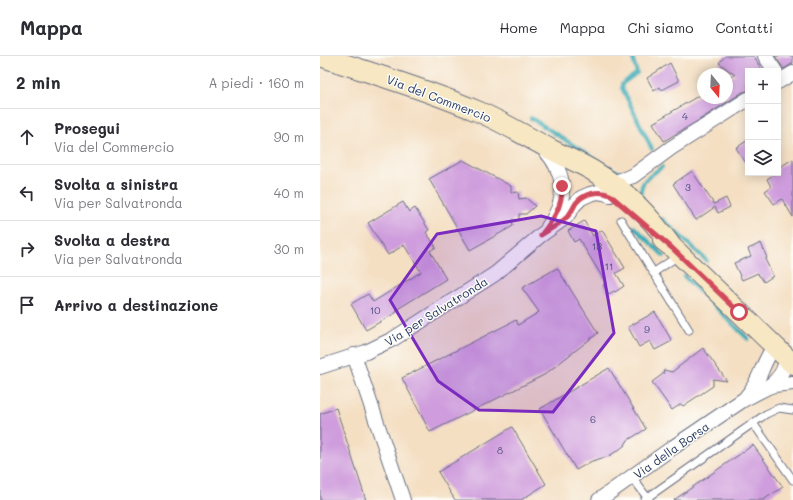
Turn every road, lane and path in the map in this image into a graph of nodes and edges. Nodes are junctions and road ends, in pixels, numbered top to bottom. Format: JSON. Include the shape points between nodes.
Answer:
{"nodes":[{"id":1,"x":320,"y":56,"type":"edge"},
{"id":2,"x":766,"y":56,"type":"edge"},
{"id":3,"x":775,"y":68,"type":"edge"},
{"id":4,"x":745,"y":101,"type":"edge"},
{"id":5,"x":545,"y":147,"type":"junction"},
{"id":6,"x":643,"y":168,"type":"junction"},
{"id":7,"x":608,"y":187,"type":"junction"},
{"id":8,"x":631,"y":200,"type":"junction"},
{"id":9,"x":621,"y":220,"type":"dead end"},
{"id":10,"x":541,"y":235,"type":"junction"},
{"id":11,"x":676,"y":251,"type":"junction"},
{"id":12,"x":654,"y":273,"type":"junction"},
{"id":13,"x":689,"y":330,"type":"dead end"},
{"id":14,"x":354,"y":355,"type":"junction"},
{"id":15,"x":784,"y":356,"type":"edge"},
{"id":16,"x":320,"y":367,"type":"edge"},
{"id":17,"x":793,"y":384,"type":"edge"},
{"id":18,"x":768,"y":387,"type":"junction"},
{"id":19,"x":743,"y":400,"type":"junction"},
{"id":20,"x":793,"y":410,"type":"edge"},
{"id":21,"x":753,"y":423,"type":"junction"},
{"id":22,"x":632,"y":477,"type":"junction"},
{"id":23,"x":793,"y":480,"type":"edge"},
{"id":24,"x":646,"y":499,"type":"edge"},
{"id":25,"x":403,"y":500,"type":"edge"},
{"id":26,"x":599,"y":500,"type":"edge"}],
"edges":[{"from":1,"to":5,"type":"street","name":"Via del Commercio","via":[[466,106],[502,122]]},
{"from":2,"to":3,"type":"street"},
{"from":4,"to":6,"type":"street","name":"Via per Salvatronda","via":[[662,153]]},
{"from":5,"to":7,"type":"street","name":"Via del Commercio","via":[[602,188]]},
{"from":5,"to":10,"type":"street","name":"Via per Salvatronda","via":[[557,165],[562,192],[558,210]]},
{"from":6,"to":7,"type":"street","name":"Via per Salvatronda","via":[[633,176],[614,181]]},
{"from":6,"to":8,"type":"street","name":"Via per Salvatronda","via":[[630,189]]},
{"from":7,"to":8,"type":"street","name":"Via del Commercio"},
{"from":7,"to":10,"type":"street","name":"Via per Salvatronda","via":[[604,193],[598,192],[583,197],[566,218]]},
{"from":7,"to":11,"type":"street","name":"Via del Commercio"},
{"from":8,"to":11,"type":"street","name":"Via del Commercio","via":[[655,224]]},
{"from":9,"to":12,"type":"lane"},
{"from":10,"to":14,"type":"street","name":"Via per Salvatronda","via":[[478,285],[393,339]]},
{"from":11,"to":12,"type":"lane"},
{"from":11,"to":15,"type":"street","name":"Via del Commercio"},
{"from":12,"to":13,"type":"lane"},
{"from":14,"to":16,"type":"street","name":"Via per Salvatronda"},
{"from":14,"to":25,"type":"street"},
{"from":15,"to":18,"type":"street","name":"Via della Borsa","via":[[780,376]]},
{"from":15,"to":19,"type":"street","name":"Via della Borsa","via":[[767,356],[757,382]]},
{"from":17,"to":18,"type":"street","name":"Via della Borsa"},
{"from":18,"to":19,"type":"street","name":"Via della Borsa"},
{"from":19,"to":22,"type":"street","name":"Via della Borsa"},
{"from":20,"to":21,"type":"lane","via":[[779,408]]},
{"from":21,"to":23,"type":"lane"},
{"from":21,"to":24,"type":"lane"},
{"from":22,"to":24,"type":"lane"},
{"from":22,"to":26,"type":"street","name":"Via della Borsa"}]}
